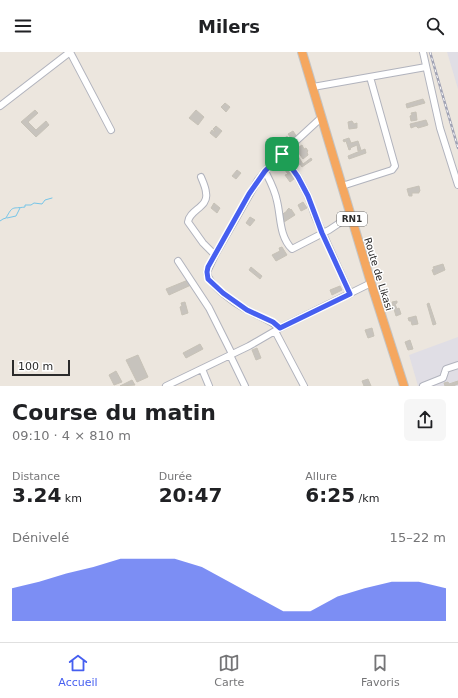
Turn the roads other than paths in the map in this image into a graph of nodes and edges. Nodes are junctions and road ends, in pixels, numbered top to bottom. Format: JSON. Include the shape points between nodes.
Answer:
{"nodes":[{"id":1,"x":302,"y":52,"type":"edge"},
{"id":2,"x":423,"y":52,"type":"edge"},
{"id":3,"x":426,"y":67,"type":"junction"},
{"id":4,"x":370,"y":77,"type":"junction"},
{"id":5,"x":313,"y":87,"type":"junction"},
{"id":6,"x":0,"y":106,"type":"edge"},
{"id":7,"x":322,"y":117,"type":"junction"},
{"id":8,"x":111,"y":130,"type":"dead end"},
{"id":9,"x":282,"y":154,"type":"junction"},
{"id":10,"x":265,"y":171,"type":"junction"},
{"id":11,"x":201,"y":177,"type":"dead end"},
{"id":12,"x":342,"y":186,"type":"junction"},
{"id":13,"x":458,"y":186,"type":"edge"},
{"id":14,"x":352,"y":218,"type":"junction"},
{"id":15,"x":322,"y":233,"type":"junction"},
{"id":16,"x":215,"y":255,"type":"junction"},
{"id":17,"x":178,"y":261,"type":"dead end"},
{"id":18,"x":371,"y":283,"type":"junction"},
{"id":19,"x":350,"y":294,"type":"junction"},
{"id":20,"x":277,"y":329,"type":"junction"},
{"id":21,"x":231,"y":355,"type":"junction"},
{"id":22,"x":458,"y":365,"type":"edge"},
{"id":23,"x":202,"y":369,"type":"junction"},
{"id":24,"x":166,"y":386,"type":"edge"},
{"id":25,"x":209,"y":386,"type":"edge"},
{"id":26,"x":245,"y":386,"type":"edge"},
{"id":27,"x":304,"y":386,"type":"edge"},
{"id":28,"x":404,"y":386,"type":"edge"},
{"id":29,"x":423,"y":386,"type":"edge"}],
"edges":[{"from":1,"to":5,"type":"highway","name":"Route de Likasi","number":"RN1"},
{"from":2,"to":3,"type":"street"},
{"from":3,"to":4,"type":"street"},
{"from":3,"to":13,"type":"street","via":[[440,128]]},
{"from":4,"to":5,"type":"street"},
{"from":4,"to":12,"type":"street","via":[[395,166],[392,170]]},
{"from":5,"to":7,"type":"highway","name":"Route de Likasi","number":"RN1"},
{"from":6,"to":8,"type":"street","via":[[70,52]]},
{"from":7,"to":9,"type":"street"},
{"from":7,"to":12,"type":"highway","name":"Route de Likasi","number":"RN1"},
{"from":9,"to":10,"type":"street"},
{"from":9,"to":15,"type":"street","via":[[308,196]]},
{"from":10,"to":15,"type":"street","via":[[277,199],[280,225],[290,247],[294,248]]},
{"from":10,"to":16,"type":"street"},
{"from":11,"to":16,"type":"street","via":[[207,197],[202,206],[190,215],[188,222],[202,243]]},
{"from":12,"to":14,"type":"highway","name":"Route de Likasi","number":"RN1"},
{"from":14,"to":15,"type":"street"},
{"from":14,"to":18,"type":"highway","name":"Route de Likasi","number":"RN1"},
{"from":15,"to":19,"type":"street"},
{"from":16,"to":20,"type":"street","via":[[207,272],[208,279],[247,310],[273,322]]},
{"from":17,"to":21,"type":"street","via":[[210,308]]},
{"from":18,"to":19,"type":"street"},
{"from":18,"to":28,"type":"highway","name":"Route de Likasi","number":"RN1"},
{"from":19,"to":20,"type":"street"},
{"from":20,"to":21,"type":"street"},
{"from":20,"to":27,"type":"street"},
{"from":21,"to":23,"type":"street"},
{"from":21,"to":26,"type":"street"},
{"from":22,"to":29,"type":"street","via":[[446,369],[443,378]]},
{"from":23,"to":24,"type":"street"},
{"from":23,"to":25,"type":"street"}]}
